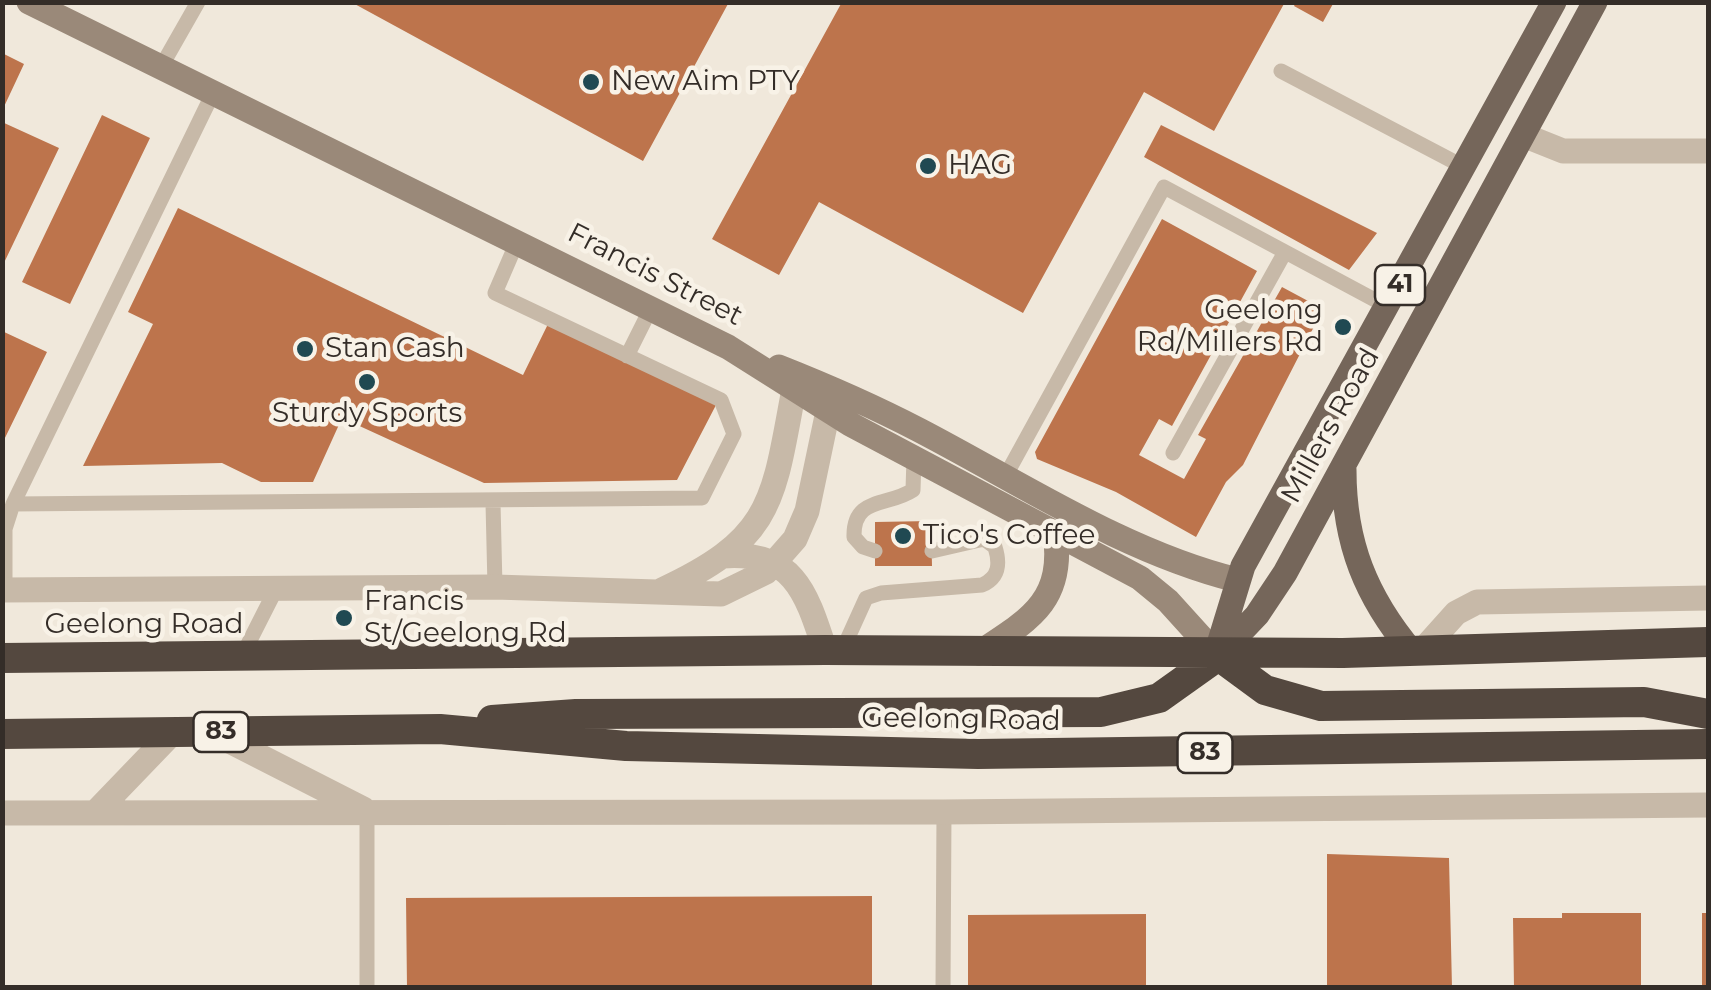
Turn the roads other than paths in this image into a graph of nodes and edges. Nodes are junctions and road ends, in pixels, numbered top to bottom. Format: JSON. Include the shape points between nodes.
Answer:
{"nodes":[{"id":1,"x":30,"y":2,"type":"edge"},
{"id":2,"x":198,"y":2,"type":"edge"},
{"id":3,"x":1554,"y":2,"type":"edge"},
{"id":4,"x":1596,"y":2,"type":"edge"},
{"id":5,"x":160,"y":67,"type":"junction"},
{"id":6,"x":1281,"y":70,"type":"dead end"},
{"id":7,"x":213,"y":93,"type":"junction"},
{"id":8,"x":1522,"y":135,"type":"junction"},
{"id":9,"x":1708,"y":151,"type":"edge"},
{"id":10,"x":1464,"y":167,"type":"junction"},
{"id":11,"x":517,"y":242,"type":"junction"},
{"id":12,"x":1285,"y":252,"type":"junction"},
{"id":13,"x":1388,"y":307,"type":"junction"},
{"id":14,"x":650,"y":308,"type":"junction"},
{"id":15,"x":627,"y":356,"type":"junction"},
{"id":16,"x":806,"y":386,"type":"junction"},
{"id":17,"x":828,"y":411,"type":"junction"},
{"id":18,"x":1310,"y":446,"type":"junction"},
{"id":19,"x":1172,"y":453,"type":"dead end"},
{"id":20,"x":914,"y":458,"type":"junction"},
{"id":21,"x":1344,"y":465,"type":"junction"},
{"id":22,"x":999,"y":489,"type":"junction"},
{"id":23,"x":493,"y":503,"type":"junction"},
{"id":24,"x":13,"y":504,"type":"junction"},
{"id":25,"x":1055,"y":532,"type":"junction"},
{"id":26,"x":875,"y":550,"type":"dead end"},
{"id":27,"x":932,"y":550,"type":"dead end"},
{"id":28,"x":723,"y":556,"type":"junction"},
{"id":29,"x":776,"y":564,"type":"junction"},
{"id":30,"x":1237,"y":580,"type":"junction"},
{"id":31,"x":495,"y":587,"type":"junction"},
{"id":32,"x":276,"y":589,"type":"junction"},
{"id":33,"x":4,"y":590,"type":"edge"},
{"id":34,"x":662,"y":590,"type":"junction"},
{"id":35,"x":1708,"y":598,"type":"edge"},
{"id":36,"x":1708,"y":642,"type":"edge"},
{"id":37,"x":834,"y":650,"type":"junction"},
{"id":38,"x":1416,"y":652,"type":"junction"},
{"id":39,"x":980,"y":653,"type":"junction"},
{"id":40,"x":1218,"y":654,"type":"junction"},
{"id":41,"x":2,"y":658,"type":"edge"},
{"id":42,"x":242,"y":658,"type":"junction"},
{"id":43,"x":1708,"y":714,"type":"edge"},
{"id":44,"x":440,"y":730,"type":"junction"},
{"id":45,"x":213,"y":732,"type":"junction"},
{"id":46,"x":2,"y":734,"type":"edge"},
{"id":47,"x":171,"y":734,"type":"junction"},
{"id":48,"x":1708,"y":744,"type":"edge"},
{"id":49,"x":1708,"y":805,"type":"edge"},
{"id":50,"x":95,"y":812,"type":"junction"},
{"id":51,"x":367,"y":812,"type":"junction"},
{"id":52,"x":944,"y":812,"type":"junction"},
{"id":53,"x":2,"y":813,"type":"edge"},
{"id":54,"x":367,"y":988,"type":"edge"},
{"id":55,"x":943,"y":988,"type":"edge"}],
"edges":[{"from":1,"to":5,"type":"main road","name":"Francis Street"},
{"from":2,"to":5,"type":"lane"},
{"from":3,"to":10,"type":"main road","name":"Millers Road","number":"41"},
{"from":4,"to":8,"type":"main road","name":"Millers Road","number":"41"},
{"from":5,"to":7,"type":"main road","name":"Francis Street"},
{"from":6,"to":10,"type":"lane"},
{"from":7,"to":11,"type":"main road","name":"Francis Street"},
{"from":7,"to":24,"type":"lane"},
{"from":8,"to":9,"type":"street","via":[[1562,151]]},
{"from":8,"to":21,"type":"main road","name":"Millers Road","number":"41"},
{"from":10,"to":13,"type":"main road","name":"Millers Road","number":"41"},
{"from":11,"to":14,"type":"main road","name":"Francis Street"},
{"from":11,"to":15,"type":"lane","via":[[495,292]]},
{"from":12,"to":13,"type":"lane"},
{"from":12,"to":19,"type":"lane"},
{"from":12,"to":22,"type":"lane","via":[[1164,186]]},
{"from":13,"to":18,"type":"main road","name":"Millers Road","number":"41"},
{"from":14,"to":15,"type":"lane"},
{"from":14,"to":16,"type":"main road","name":"Francis Street"},
{"from":15,"to":23,"type":"lane","via":[[721,400],[734,434],[702,498]]},
{"from":16,"to":17,"type":"main road"},
{"from":16,"to":22,"type":"main road","name":"Francis Street","via":[[871,405]]},
{"from":16,"to":28,"type":"street","via":[[769,504]]},
{"from":17,"to":20,"type":"main road"},
{"from":17,"to":29,"type":"street","name":"Geelong Road","via":[[804,520]]},
{"from":18,"to":21,"type":"main road"},
{"from":18,"to":30,"type":"main road","name":"Millers Road","number":"41"},
{"from":20,"to":22,"type":"main road"},
{"from":20,"to":26,"type":"lane","via":[[913,490],[870,503],[858,517],[854,537]]},
{"from":21,"to":38,"type":"main road","via":[[1355,552],[1378,609]]},
{"from":21,"to":40,"type":"main road","name":"Millers Road","via":[[1276,588]]},
{"from":22,"to":25,"type":"main road"},
{"from":22,"to":30,"type":"main road"},
{"from":23,"to":24,"type":"lane"},
{"from":23,"to":31,"type":"lane"},
{"from":24,"to":33,"type":"lane","via":[[5,529]]},
{"from":25,"to":39,"type":"main road","via":[[1058,573],[1049,594]]},
{"from":25,"to":40,"type":"main road","via":[[1140,578]]},
{"from":27,"to":37,"type":"lane","via":[[984,540],[996,549],[999,566],[982,584],[866,598]]},
{"from":28,"to":29,"type":"street"},
{"from":28,"to":34,"type":"street"},
{"from":29,"to":34,"type":"street","name":"Geelong Road","via":[[721,594]]},
{"from":29,"to":37,"type":"street","via":[[800,586]]},
{"from":30,"to":40,"type":"main road","name":"Millers Road","number":"41"},
{"from":31,"to":32,"type":"street","name":"Geelong Road"},
{"from":31,"to":34,"type":"street","name":"Geelong Road"},
{"from":32,"to":33,"type":"street","name":"Geelong Road"},
{"from":32,"to":42,"type":"lane"},
{"from":35,"to":38,"type":"street","via":[[1477,602]]},
{"from":36,"to":38,"type":"highway","name":"Geelong Road"},
{"from":37,"to":39,"type":"highway","name":"Geelong Road"},
{"from":37,"to":42,"type":"highway","name":"Geelong Road"},
{"from":38,"to":40,"type":"highway","name":"Geelong Road"},
{"from":39,"to":40,"type":"highway","name":"Geelong Road"},
{"from":40,"to":43,"type":"highway","via":[[1265,690],[1321,706],[1644,702]]},
{"from":40,"to":44,"type":"highway","via":[[1159,698],[1100,712],[576,714]]},
{"from":41,"to":42,"type":"highway","name":"Geelong Road"},
{"from":44,"to":45,"type":"highway","name":"Geelong Road","number":"83"},
{"from":44,"to":48,"type":"highway","name":"Geelong Road","number":"83","via":[[667,748],[978,754]]},
{"from":45,"to":47,"type":"highway","name":"Geelong Road","number":"83"},
{"from":45,"to":51,"type":"street"},
{"from":46,"to":47,"type":"highway","name":"Geelong Road","number":"83"},
{"from":47,"to":50,"type":"street"},
{"from":49,"to":52,"type":"street"},
{"from":50,"to":51,"type":"street"},
{"from":50,"to":53,"type":"street"},
{"from":51,"to":52,"type":"street"},
{"from":51,"to":54,"type":"lane"},
{"from":52,"to":55,"type":"lane"}]}
